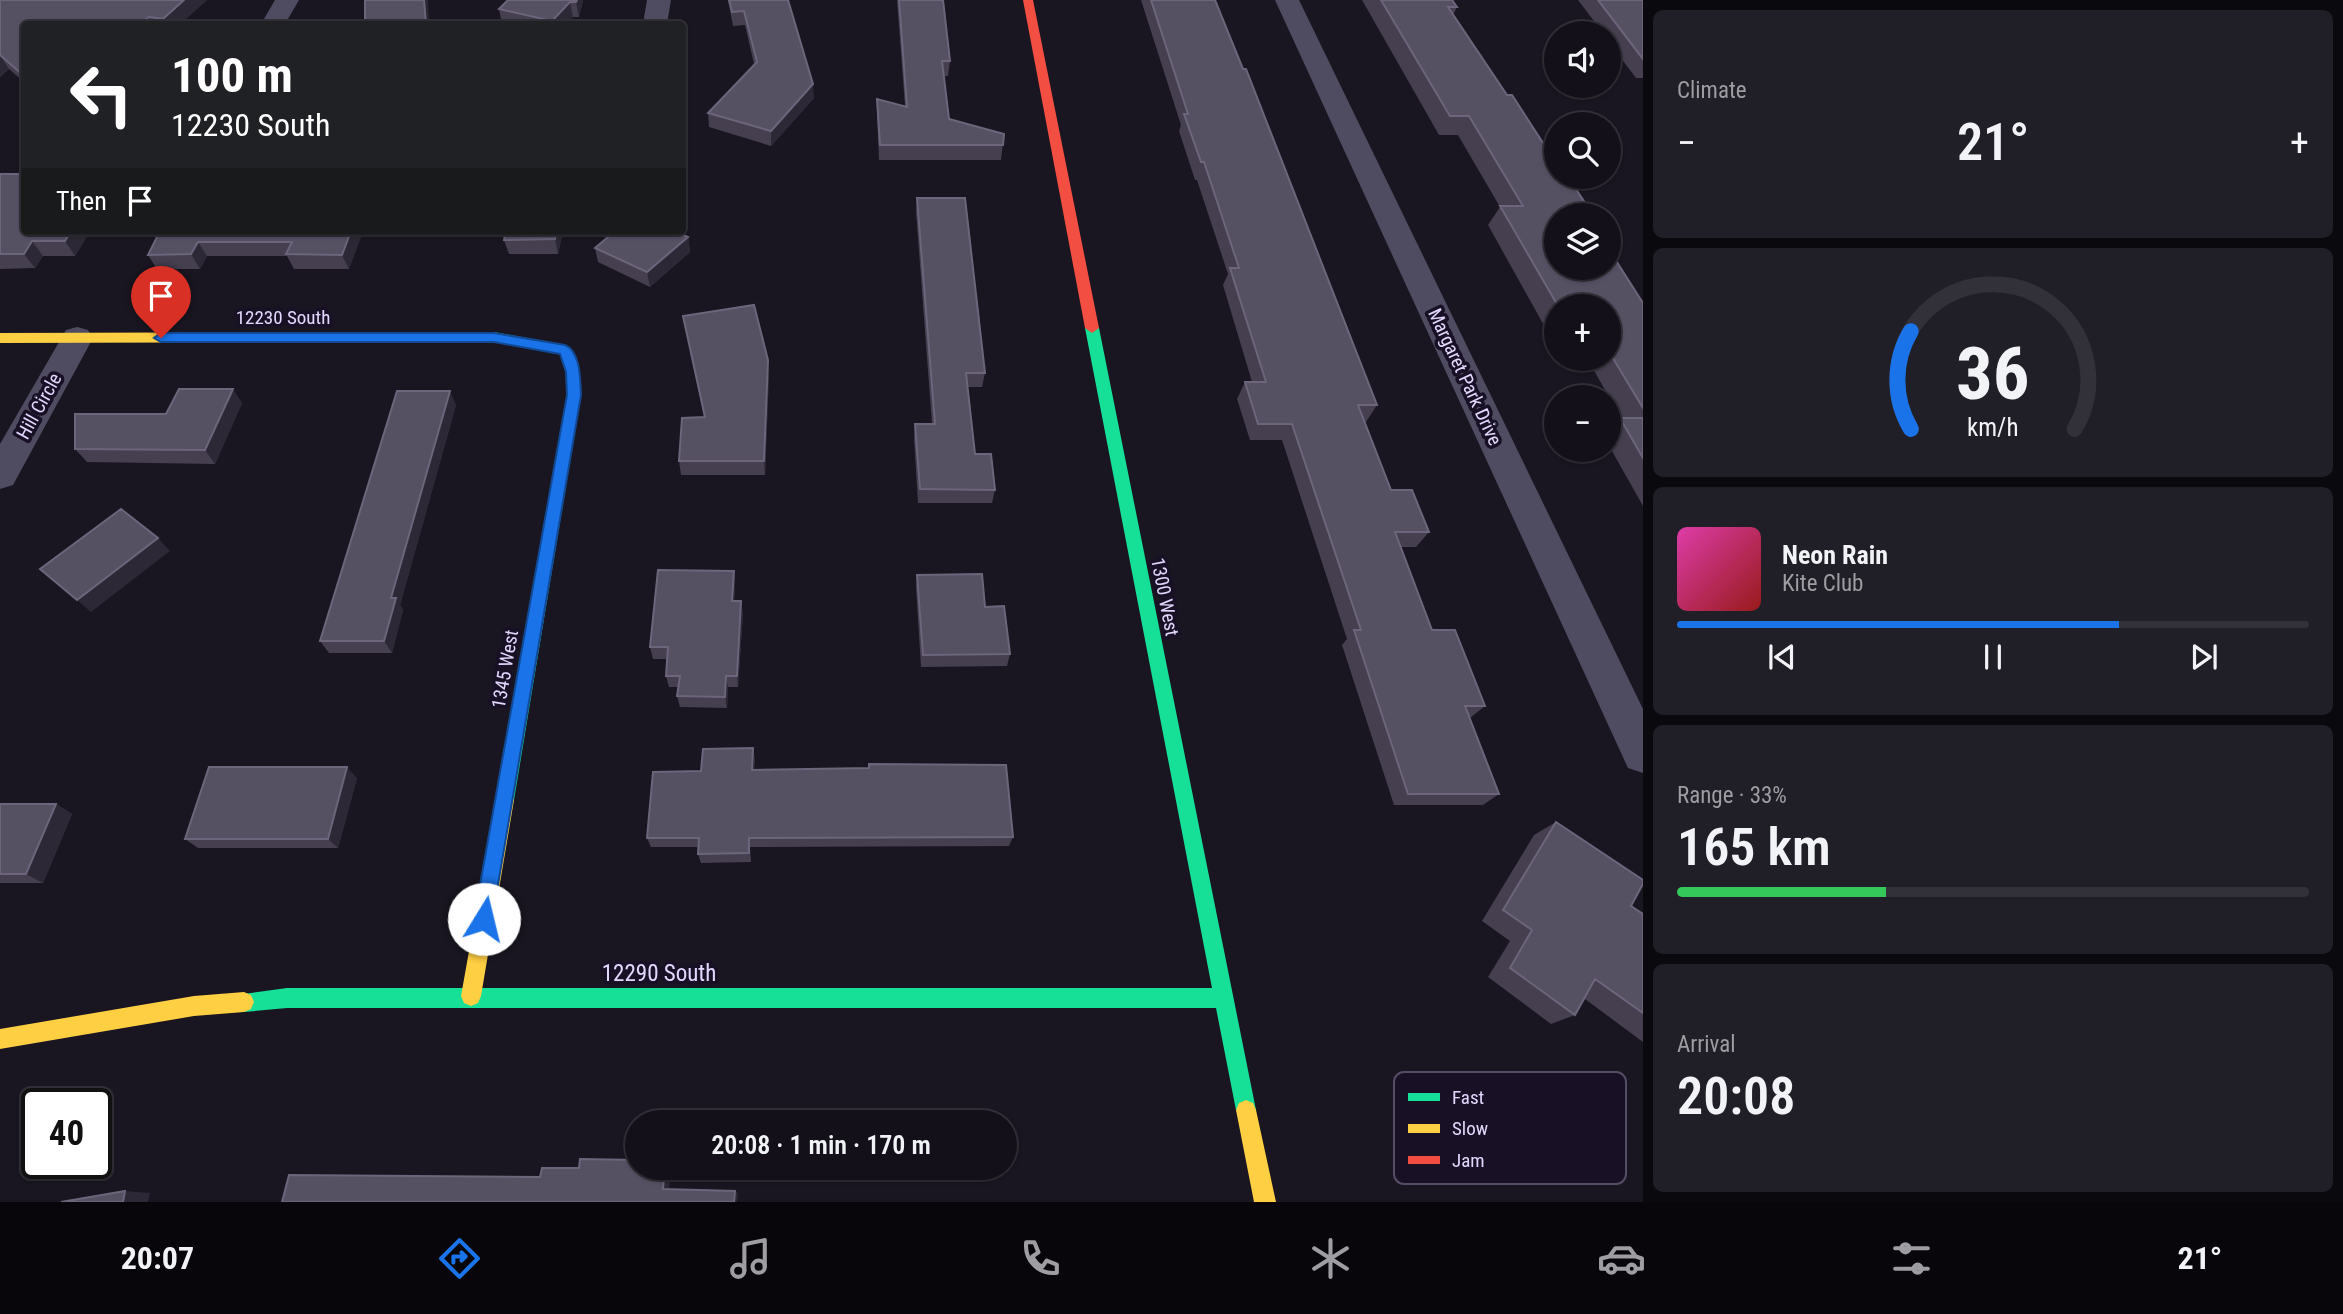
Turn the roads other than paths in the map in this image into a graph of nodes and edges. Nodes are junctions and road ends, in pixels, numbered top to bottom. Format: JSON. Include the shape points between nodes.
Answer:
{"nodes":[{"id":1,"x":287,"y":0,"type":"edge"},
{"id":2,"x":659,"y":0,"type":"edge"},
{"id":3,"x":1028,"y":0,"type":"edge"},
{"id":4,"x":1287,"y":0,"type":"edge"},
{"id":5,"x":275,"y":21,"type":"edge"},
{"id":6,"x":656,"y":21,"type":"edge"},
{"id":7,"x":0,"y":338,"type":"edge"},
{"id":8,"x":77,"y":338,"type":"junction"},
{"id":9,"x":565,"y":350,"type":"joint"},
{"id":10,"x":0,"y":475,"type":"edge"},
{"id":11,"x":1643,"y":754,"type":"edge"},
{"id":12,"x":471,"y":996,"type":"junction"},
{"id":13,"x":1222,"y":998,"type":"junction"},
{"id":14,"x":0,"y":1039,"type":"edge"},
{"id":15,"x":1265,"y":1202,"type":"edge"}],
"edges":[{"from":1,"to":5,"type":"street"},
{"from":2,"to":6,"type":"street"},
{"from":3,"to":13,"type":"street","name":"1300 West"},
{"from":4,"to":11,"type":"street","name":"Margaret Park Drive"},
{"from":7,"to":8,"type":"street","name":"12230 South"},
{"from":8,"to":9,"type":"street","name":"12230 South","via":[[494,337]]},
{"from":8,"to":10,"type":"street","name":"Hill Circle"},
{"from":9,"to":12,"type":"street","name":"1345 West","via":[[573,372],[574,395]]},
{"from":12,"to":13,"type":"street","name":"12290 South"},
{"from":12,"to":14,"type":"street","name":"12290 South","via":[[288,998],[194,1006]]},
{"from":13,"to":15,"type":"street","name":"1300 West"}]}
